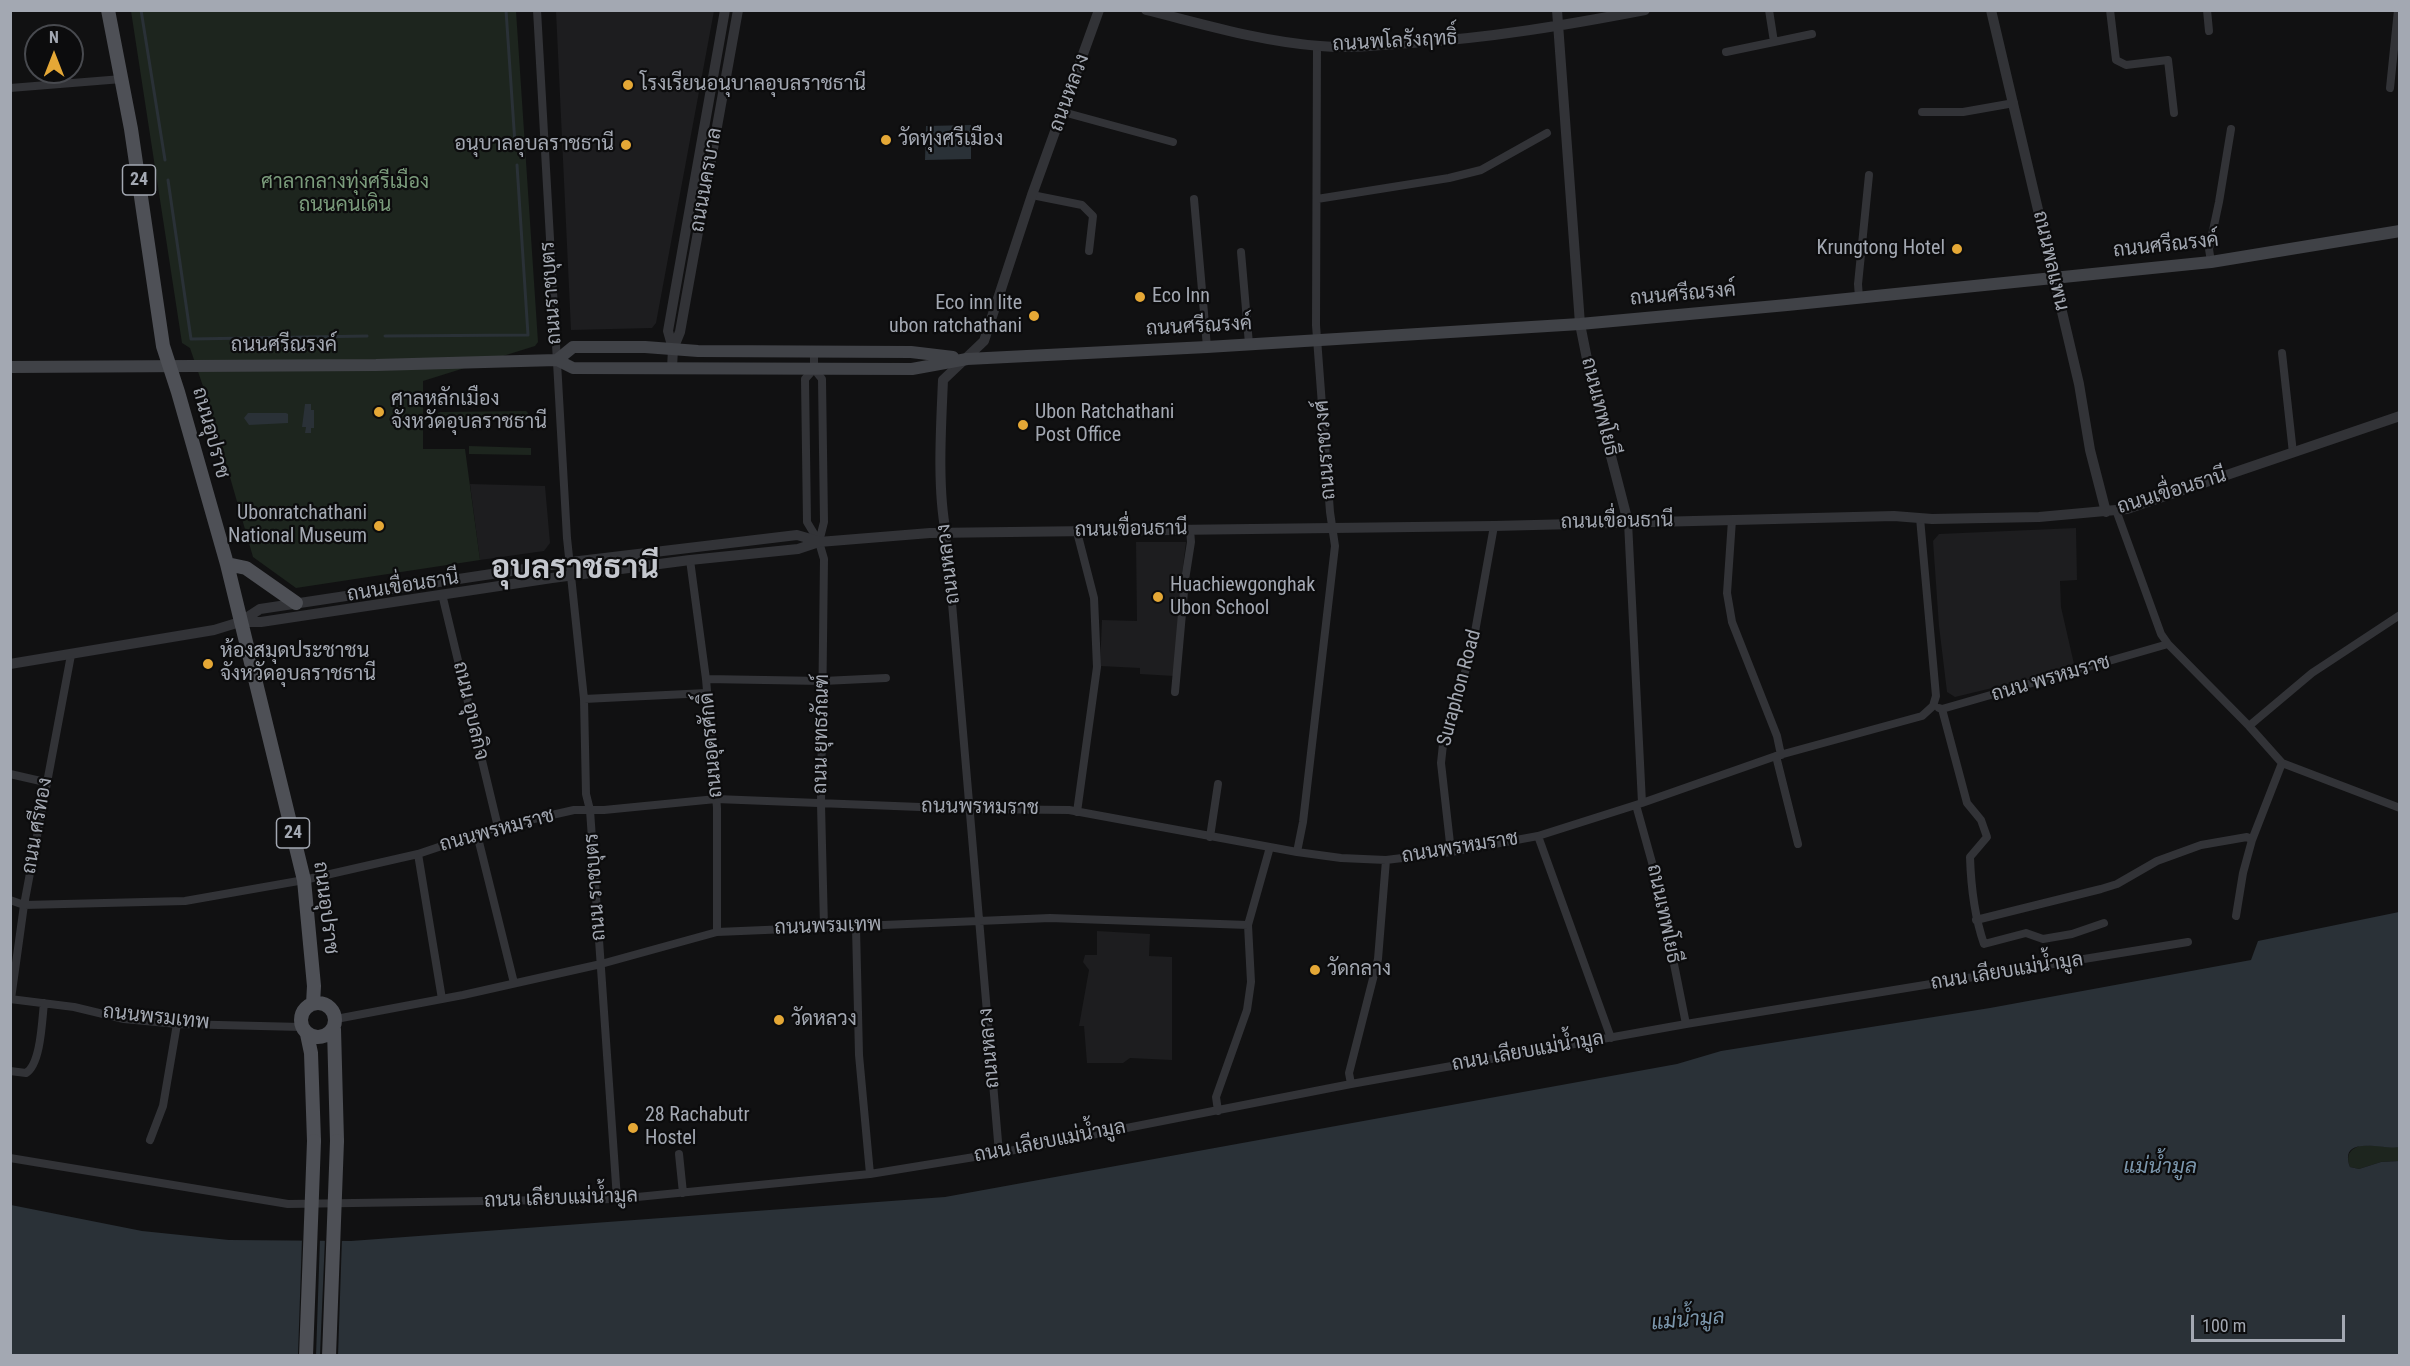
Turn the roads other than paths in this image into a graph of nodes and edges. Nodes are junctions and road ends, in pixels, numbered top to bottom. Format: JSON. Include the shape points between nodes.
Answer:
{"nodes":[{"id":1,"x":108,"y":10,"type":"edge"},
{"id":2,"x":537,"y":10,"type":"edge"},
{"id":3,"x":725,"y":10,"type":"edge"},
{"id":4,"x":738,"y":10,"type":"edge"},
{"id":5,"x":1099,"y":10,"type":"edge"},
{"id":6,"x":1146,"y":10,"type":"edge"},
{"id":7,"x":1557,"y":10,"type":"edge"},
{"id":8,"x":1645,"y":10,"type":"edge"},
{"id":9,"x":1769,"y":10,"type":"edge"},
{"id":10,"x":1991,"y":10,"type":"edge"},
{"id":11,"x":2110,"y":10,"type":"edge"},
{"id":12,"x":2207,"y":10,"type":"edge"},
{"id":13,"x":2398,"y":10,"type":"edge"},
{"id":14,"x":1622,"y":13,"type":"edge"},
{"id":15,"x":1558,"y":27,"type":"junction"},
{"id":16,"x":2209,"y":31,"type":"dead end"},
{"id":17,"x":1812,"y":34,"type":"dead end"},
{"id":18,"x":1774,"y":42,"type":"junction"},
{"id":19,"x":1317,"y":46,"type":"junction"},
{"id":20,"x":1726,"y":52,"type":"dead end"},
{"id":21,"x":122,"y":79,"type":"junction"},
{"id":22,"x":10,"y":88,"type":"edge"},
{"id":23,"x":2390,"y":88,"type":"dead end"},
{"id":24,"x":2014,"y":103,"type":"junction"},
{"id":25,"x":1063,"y":112,"type":"junction"},
{"id":26,"x":1922,"y":112,"type":"dead end"},
{"id":27,"x":2174,"y":113,"type":"dead end"},
{"id":28,"x":2231,"y":129,"type":"dead end"},
{"id":29,"x":1547,"y":133,"type":"dead end"},
{"id":30,"x":702,"y":134,"type":"junction"},
{"id":31,"x":714,"y":137,"type":"junction"},
{"id":32,"x":1173,"y":141,"type":"dead end"},
{"id":33,"x":1869,"y":174,"type":"dead end"},
{"id":34,"x":1032,"y":195,"type":"junction"},
{"id":35,"x":1194,"y":199,"type":"dead end"},
{"id":36,"x":1317,"y":199,"type":"junction"},
{"id":37,"x":2400,"y":231,"type":"edge"},
{"id":38,"x":1089,"y":251,"type":"dead end"},
{"id":39,"x":1241,"y":252,"type":"dead end"},
{"id":40,"x":2211,"y":262,"type":"junction"},
{"id":41,"x":2053,"y":278,"type":"junction"},
{"id":42,"x":1859,"y":298,"type":"junction"},
{"id":43,"x":1580,"y":324,"type":"junction"},
{"id":44,"x":1318,"y":339,"type":"junction"},
{"id":45,"x":1249,"y":344,"type":"junction"},
{"id":46,"x":1207,"y":347,"type":"junction"},
{"id":47,"x":673,"y":349,"type":"junction"},
{"id":48,"x":814,"y":352,"type":"junction"},
{"id":49,"x":2282,"y":353,"type":"dead end"},
{"id":50,"x":967,"y":359,"type":"junction"},
{"id":51,"x":557,"y":360,"type":"junction"},
{"id":52,"x":169,"y":365,"type":"junction"},
{"id":53,"x":10,"y":367,"type":"edge"},
{"id":54,"x":672,"y":368,"type":"junction"},
{"id":55,"x":814,"y":369,"type":"junction"},
{"id":56,"x":2400,"y":416,"type":"edge"},
{"id":57,"x":2293,"y":453,"type":"junction"},
{"id":58,"x":2111,"y":511,"type":"junction"},
{"id":59,"x":1920,"y":518,"type":"junction"},
{"id":60,"x":1732,"y":520,"type":"junction"},
{"id":61,"x":1628,"y":522,"type":"junction"},
{"id":62,"x":1494,"y":526,"type":"junction"},
{"id":63,"x":1332,"y":528,"type":"junction"},
{"id":64,"x":1190,"y":529,"type":"junction"},
{"id":65,"x":1077,"y":532,"type":"junction"},
{"id":66,"x":946,"y":533,"type":"junction"},
{"id":67,"x":819,"y":542,"type":"junction"},
{"id":68,"x":687,"y":547,"type":"junction"},
{"id":69,"x":690,"y":560,"type":"junction"},
{"id":70,"x":571,"y":562,"type":"junction"},
{"id":71,"x":227,"y":564,"type":"junction"},
{"id":72,"x":572,"y":576,"type":"junction"},
{"id":73,"x":438,"y":582,"type":"junction"},
{"id":74,"x":442,"y":594,"type":"junction"},
{"id":75,"x":296,"y":603,"type":"junction"},
{"id":76,"x":2400,"y":615,"type":"edge"},
{"id":77,"x":240,"y":622,"type":"junction"},
{"id":78,"x":2169,"y":644,"type":"junction"},
{"id":79,"x":71,"y":655,"type":"junction"},
{"id":80,"x":10,"y":664,"type":"edge"},
{"id":81,"x":886,"y":678,"type":"dead end"},
{"id":82,"x":706,"y":679,"type":"junction"},
{"id":83,"x":822,"y":681,"type":"junction"},
{"id":84,"x":1174,"y":692,"type":"dead end"},
{"id":85,"x":707,"y":693,"type":"junction"},
{"id":86,"x":584,"y":699,"type":"junction"},
{"id":87,"x":1933,"y":706,"type":"junction"},
{"id":88,"x":1942,"y":709,"type":"junction"},
{"id":89,"x":2250,"y":726,"type":"junction"},
{"id":90,"x":1778,"y":755,"type":"junction"},
{"id":91,"x":2282,"y":763,"type":"junction"},
{"id":92,"x":10,"y":774,"type":"edge"},
{"id":93,"x":45,"y":782,"type":"junction"},
{"id":94,"x":1218,"y":784,"type":"dead end"},
{"id":95,"x":716,"y":799,"type":"junction"},
{"id":96,"x":821,"y":804,"type":"junction"},
{"id":97,"x":1639,"y":804,"type":"junction"},
{"id":98,"x":2400,"y":808,"type":"edge"},
{"id":99,"x":971,"y":809,"type":"junction"},
{"id":100,"x":590,"y":810,"type":"junction"},
{"id":101,"x":1077,"y":812,"type":"junction"},
{"id":102,"x":498,"y":827,"type":"junction"},
{"id":103,"x":477,"y":834,"type":"junction"},
{"id":104,"x":1538,"y":836,"type":"junction"},
{"id":105,"x":1210,"y":837,"type":"junction"},
{"id":106,"x":2252,"y":840,"type":"junction"},
{"id":107,"x":1798,"y":844,"type":"dead end"},
{"id":108,"x":1269,"y":847,"type":"junction"},
{"id":109,"x":1297,"y":852,"type":"junction"},
{"id":110,"x":1451,"y":852,"type":"junction"},
{"id":111,"x":418,"y":854,"type":"junction"},
{"id":112,"x":1386,"y":860,"type":"junction"},
{"id":113,"x":304,"y":880,"type":"junction"},
{"id":114,"x":10,"y":900,"type":"edge"},
{"id":115,"x":24,"y":905,"type":"junction"},
{"id":116,"x":2236,"y":916,"type":"dead end"},
{"id":117,"x":1976,"y":920,"type":"junction"},
{"id":118,"x":978,"y":921,"type":"junction"},
{"id":119,"x":2104,"y":923,"type":"dead end"},
{"id":120,"x":1248,"y":925,"type":"junction"},
{"id":121,"x":824,"y":927,"type":"junction"},
{"id":122,"x":856,"y":927,"type":"junction"},
{"id":123,"x":717,"y":932,"type":"junction"},
{"id":124,"x":2188,"y":942,"type":"dead end"},
{"id":125,"x":602,"y":964,"type":"junction"},
{"id":126,"x":514,"y":983,"type":"junction"},
{"id":127,"x":11,"y":999,"type":"edge"},
{"id":128,"x":442,"y":999,"type":"junction"},
{"id":129,"x":44,"y":1003,"type":"junction"},
{"id":130,"x":313,"y":1004,"type":"junction"},
{"id":131,"x":177,"y":1024,"type":"junction"},
{"id":132,"x":335,"y":1024,"type":"junction"},
{"id":133,"x":1686,"y":1024,"type":"junction"},
{"id":134,"x":305,"y":1030,"type":"junction"},
{"id":135,"x":1611,"y":1038,"type":"junction"},
{"id":136,"x":10,"y":1071,"type":"edge"},
{"id":137,"x":1351,"y":1084,"type":"junction"},
{"id":138,"x":1218,"y":1111,"type":"junction"},
{"id":139,"x":150,"y":1140,"type":"dead end"},
{"id":140,"x":999,"y":1153,"type":"junction"},
{"id":141,"x":679,"y":1154,"type":"dead end"},
{"id":142,"x":10,"y":1158,"type":"edge"},
{"id":143,"x":870,"y":1174,"type":"junction"},
{"id":144,"x":683,"y":1192,"type":"junction"},
{"id":145,"x":617,"y":1199,"type":"junction"},
{"id":146,"x":306,"y":1356,"type":"edge"},
{"id":147,"x":329,"y":1356,"type":"edge"}],
"edges":[{"from":1,"to":21,"type":"main road","name":"ถนนอุปราช","number":"24"},
{"from":2,"to":51,"type":"street","name":"ถนนราชบุตร"},
{"from":3,"to":30,"type":"street","name":"ถนนนครบาล"},
{"from":4,"to":31,"type":"street","name":"ถนนนครบาล"},
{"from":5,"to":25,"type":"street","name":"ถนนหลวง"},
{"from":6,"to":19,"type":"street","name":"ถนนพโลรังฤทธิ์"},
{"from":7,"to":15,"type":"street","name":"ถนนเทพโยธี"},
{"from":8,"to":14,"type":"street","name":"ถนนพโลรังฤทธิ์"},
{"from":9,"to":18,"type":"street"},
{"from":10,"to":24,"type":"street","name":"ถนนพลแพน"},
{"from":11,"to":27,"type":"street","via":[[2116,60],[2126,65],[2168,60]]},
{"from":12,"to":16,"type":"street"},
{"from":13,"to":23,"type":"street"},
{"from":14,"to":15,"type":"street","name":"ถนนพโลรังฤทธิ์"},
{"from":15,"to":19,"type":"street","name":"ถนนพโลรังฤทธิ์","via":[[1448,40],[1343,48]]},
{"from":15,"to":43,"type":"street","name":"ถนนเทพโยธี"},
{"from":17,"to":18,"type":"street"},
{"from":18,"to":20,"type":"street"},
{"from":19,"to":36,"type":"street","name":"ถนนราชวงศ์"},
{"from":21,"to":22,"type":"street"},
{"from":21,"to":52,"type":"main road","name":"ถนนอุปราช","number":"24","via":[[158,319]]},
{"from":24,"to":26,"type":"street","via":[[1963,112]]},
{"from":24,"to":41,"type":"street","name":"ถนนพลแพน"},
{"from":25,"to":32,"type":"street"},
{"from":25,"to":34,"type":"street","name":"ถนนหลวง"},
{"from":28,"to":40,"type":"street","via":[[2209,249]]},
{"from":29,"to":36,"type":"street","via":[[1481,170]]},
{"from":30,"to":31,"type":"street"},
{"from":30,"to":47,"type":"street","name":"ถนนนครบาล","via":[[668,331]]},
{"from":31,"to":47,"type":"street","name":"ถนนนครบาล","via":[[680,332]]},
{"from":33,"to":42,"type":"street"},
{"from":34,"to":38,"type":"street","via":[[1082,205],[1093,216]]},
{"from":34,"to":50,"type":"street","name":"ถนนหลวง","via":[[984,341]]},
{"from":35,"to":46,"type":"street"},
{"from":36,"to":44,"type":"street","name":"ถนนราชวงศ์"},
{"from":37,"to":40,"type":"main road","name":"ถนนศรีณรงค์"},
{"from":39,"to":45,"type":"street"},
{"from":40,"to":41,"type":"main road","name":"ถนนศรีณรงค์"},
{"from":41,"to":42,"type":"main road","name":"ถนนศรีณรงค์"},
{"from":41,"to":58,"type":"street","name":"ถนนพลแพน","via":[[2079,384],[2090,450]]},
{"from":42,"to":43,"type":"main road","name":"ถนนศรีณรงค์"},
{"from":43,"to":44,"type":"main road","name":"ถนนศรีณรงค์"},
{"from":43,"to":61,"type":"street","name":"ถนนเทพโยธี"},
{"from":44,"to":45,"type":"main road","name":"ถนนศรีณรงค์"},
{"from":44,"to":63,"type":"street","name":"ถนนราชวงศ์"},
{"from":45,"to":46,"type":"main road","name":"ถนนศรีณรงค์"},
{"from":46,"to":50,"type":"main road","name":"ถนนศรีณรงค์"},
{"from":47,"to":48,"type":"main road","name":"ถนนศรีณรงค์"},
{"from":47,"to":51,"type":"main road","name":"ถนนศรีณรงค์","via":[[573,347]]},
{"from":47,"to":54,"type":"street","name":"ถนนนครบาล"},
{"from":48,"to":50,"type":"main road","name":"ถนนศรีณรงค์","via":[[911,352]]},
{"from":48,"to":55,"type":"street"},
{"from":49,"to":57,"type":"street"},
{"from":50,"to":55,"type":"main road","name":"ถนนศรีณรงค์","via":[[912,369]]},
{"from":50,"to":66,"type":"street","name":"ถนนหลวง","via":[[943,380]]},
{"from":51,"to":52,"type":"main road","name":"ถนนศรีณรงค์"},
{"from":51,"to":54,"type":"main road","name":"ถนนศรีณรงค์","via":[[573,368]]},
{"from":51,"to":70,"type":"street","name":"ถนนราชบุตร"},
{"from":52,"to":53,"type":"main road","name":"ถนนศรีณรงค์"},
{"from":52,"to":71,"type":"main road","name":"ถนนอุปราช","number":"24"},
{"from":54,"to":55,"type":"main road","name":"ถนนศรีณรงค์"},
{"from":55,"to":67,"type":"street","via":[[822,379],[824,522]]},
{"from":55,"to":67,"type":"street","via":[[805,379],[807,522]]},
{"from":56,"to":57,"type":"street","name":"ถนนเขื่อนธานี"},
{"from":57,"to":58,"type":"street","name":"ถนนเขื่อนธานี"},
{"from":58,"to":59,"type":"street","name":"ถนนเขื่อนธานี","via":[[2039,517]]},
{"from":58,"to":78,"type":"street"},
{"from":59,"to":60,"type":"street","name":"ถนนเขื่อนธานี"},
{"from":59,"to":87,"type":"street","via":[[1935,677]]},
{"from":60,"to":61,"type":"street","name":"ถนนเขื่อนธานี"},
{"from":60,"to":90,"type":"street","via":[[1727,593],[1732,622],[1778,736]]},
{"from":61,"to":62,"type":"street","name":"ถนนเขื่อนธานี"},
{"from":61,"to":97,"type":"street","name":"ถนนเทพโยธี"},
{"from":62,"to":63,"type":"street","name":"ถนนเขื่อนธานี"},
{"from":62,"to":110,"type":"street","name":"Suraphon Road","via":[[1471,654],[1444,735],[1441,763]]},
{"from":63,"to":64,"type":"street","name":"ถนนเขื่อนธานี"},
{"from":63,"to":109,"type":"street","name":"ถนนราชวงศ์","via":[[1335,546]]},
{"from":64,"to":65,"type":"street","name":"ถนนเขื่อนธานี"},
{"from":64,"to":84,"type":"street"},
{"from":65,"to":66,"type":"street","name":"ถนนเขื่อนธานี"},
{"from":65,"to":101,"type":"street","via":[[1094,598],[1097,667]]},
{"from":66,"to":67,"type":"street","name":"ถนนเขื่อนธานี"},
{"from":66,"to":99,"type":"street","name":"ถนนหลวง"},
{"from":67,"to":68,"type":"street","name":"ถนนเขื่อนธานี","via":[[797,535]]},
{"from":67,"to":69,"type":"street","name":"ถนนเขื่อนธานี","via":[[798,549]]},
{"from":67,"to":83,"type":"street","name":"ถนน ยุทธภัณฑ์","via":[[824,559]]},
{"from":68,"to":69,"type":"street"},
{"from":68,"to":70,"type":"street","name":"ถนนเขื่อนธานี"},
{"from":69,"to":72,"type":"street","name":"ถนนเขื่อนธานี"},
{"from":69,"to":82,"type":"street","name":"ถนนอุดรศักดิ์"},
{"from":70,"to":72,"type":"street","name":"ถนนราชบุตร"},
{"from":70,"to":73,"type":"street","name":"ถนนเขื่อนธานี"},
{"from":71,"to":75,"type":"main road","via":[[246,568]]},
{"from":71,"to":77,"type":"main road","name":"ถนนอุปราช","number":"24"},
{"from":72,"to":74,"type":"street","name":"ถนนเขื่อนธานี"},
{"from":72,"to":86,"type":"street","name":"ถนน ราชบุตร"},
{"from":73,"to":74,"type":"street"},
{"from":73,"to":75,"type":"street","name":"ถนนเขื่อนธานี"},
{"from":74,"to":77,"type":"street","name":"ถนนเขื่อนธานี","via":[[266,622]]},
{"from":74,"to":102,"type":"street","name":"ถนน อุบลกิจ"},
{"from":75,"to":77,"type":"street","name":"ถนนเขื่อนธานี","via":[[260,609]]},
{"from":76,"to":89,"type":"street","via":[[2312,673]]},
{"from":77,"to":79,"type":"street","name":"ถนนเขื่อนธานี"},
{"from":77,"to":113,"type":"main road","name":"ถนนอุปราช","number":"24"},
{"from":78,"to":88,"type":"street","name":"ถนน พรหมราช"},
{"from":78,"to":89,"type":"street"},
{"from":79,"to":80,"type":"street","name":"ถนนเขื่อนธานี"},
{"from":79,"to":93,"type":"street","name":"ถนน ศรีทอง"},
{"from":81,"to":83,"type":"street"},
{"from":82,"to":83,"type":"street"},
{"from":82,"to":85,"type":"street","name":"ถนนอุดรศักดิ์"},
{"from":83,"to":96,"type":"street","name":"ถนน ยุทธภัณฑ์"},
{"from":85,"to":86,"type":"street"},
{"from":85,"to":95,"type":"street","name":"ถนนอุดรศักดิ์"},
{"from":86,"to":100,"type":"street","name":"ถนน ราชบุตร","via":[[586,794]]},
{"from":87,"to":88,"type":"street"},
{"from":87,"to":90,"type":"street","name":"ถนนพรหมราช","via":[[1922,716]]},
{"from":88,"to":117,"type":"street","via":[[1967,803],[1981,820],[1987,837],[1970,857]]},
{"from":89,"to":91,"type":"street"},
{"from":90,"to":97,"type":"street","name":"ถนนพรหมราช"},
{"from":90,"to":107,"type":"street"},
{"from":91,"to":98,"type":"street"},
{"from":91,"to":106,"type":"street"},
{"from":92,"to":93,"type":"street"},
{"from":93,"to":115,"type":"street","name":"ถนน ศรีทอง"},
{"from":94,"to":105,"type":"street"},
{"from":95,"to":96,"type":"street","name":"ถนนพรหมราช"},
{"from":95,"to":100,"type":"street","name":"ถนนพรหมราช"},
{"from":95,"to":123,"type":"street","name":"ถนนอุดรศักดิ์"},
{"from":96,"to":99,"type":"street","name":"ถนนพรหมราช"},
{"from":96,"to":121,"type":"street","name":"ถนน ยุทธภัณฑ์"},
{"from":97,"to":104,"type":"street","name":"ถนนพรหมราช"},
{"from":97,"to":133,"type":"street","name":"ถนนเทพโยธี"},
{"from":99,"to":101,"type":"street","name":"ถนนพรหมราช"},
{"from":99,"to":118,"type":"street","name":"ถนนหลวง"},
{"from":100,"to":102,"type":"street","name":"ถนนพรหมราช"},
{"from":100,"to":125,"type":"street","name":"ถนน ราชบุตร"},
{"from":101,"to":105,"type":"street","name":"ถนนพรหมราช"},
{"from":102,"to":103,"type":"street","name":"ถนนพรหมราช"},
{"from":103,"to":111,"type":"street","name":"ถนนพรหมราช"},
{"from":103,"to":126,"type":"street"},
{"from":104,"to":110,"type":"street","name":"ถนนพรหมราช"},
{"from":104,"to":135,"type":"street"},
{"from":105,"to":108,"type":"street","name":"ถนนพรหมราช"},
{"from":106,"to":116,"type":"street"},
{"from":106,"to":117,"type":"street","via":[[2247,837],[2201,845],[2157,861],[2117,884]]},
{"from":108,"to":109,"type":"street","name":"ถนนพรหมราช"},
{"from":108,"to":120,"type":"street"},
{"from":109,"to":112,"type":"street","name":"ถนนพรหมราช"},
{"from":110,"to":112,"type":"street","name":"ถนนพรหมราช"},
{"from":111,"to":113,"type":"street","name":"ถนนพรหมราช"},
{"from":111,"to":128,"type":"street"},
{"from":112,"to":137,"type":"street","via":[[1378,959],[1349,1073]]},
{"from":113,"to":115,"type":"street","name":"ถนนพรหมราช","via":[[185,901]]},
{"from":113,"to":130,"type":"main road","name":"ถนนอุปราช","number":"24"},
{"from":114,"to":115,"type":"street","name":"ถนนพรหมราช"},
{"from":115,"to":127,"type":"street","name":"ถนน ศรีทอง"},
{"from":117,"to":119,"type":"street","via":[[1984,944],[2026,933],[2043,939]]},
{"from":118,"to":120,"type":"street","name":"ถนนพรมเทพ","via":[[1050,918]]},
{"from":118,"to":122,"type":"street","name":"ถนนพรมเทพ"},
{"from":118,"to":140,"type":"street","name":"ถนนหลวง"},
{"from":120,"to":138,"type":"street","via":[[1251,982],[1247,1010],[1216,1097]]},
{"from":121,"to":122,"type":"street","name":"ถนนพรมเทพ"},
{"from":121,"to":123,"type":"street","name":"ถนนพรมเทพ"},
{"from":122,"to":143,"type":"street","via":[[859,1055]]},
{"from":123,"to":125,"type":"street","name":"ถนนพรมเทพ"},
{"from":124,"to":133,"type":"street","name":"ถนน เลียบแม่น้ำมูล"},
{"from":125,"to":126,"type":"street","name":"ถนนพรมเทพ"},
{"from":125,"to":145,"type":"street","name":"ถนน ราชบุตร"},
{"from":126,"to":128,"type":"street","name":"ถนนพรมเทพ"},
{"from":127,"to":129,"type":"street","name":"ถนนพรมเทพ"},
{"from":128,"to":132,"type":"street","name":"ถนนพรมเทพ"},
{"from":129,"to":131,"type":"street","name":"ถนนพรมเทพ","via":[[124,1019]]},
{"from":129,"to":136,"type":"street","via":[[32,1069]]},
{"from":130,"to":132,"type":"main road","via":[[328,1006]]},
{"from":130,"to":134,"type":"main road","number":"24","via":[[303,1013]]},
{"from":131,"to":134,"type":"street","name":"ถนนพรมเทพ"},
{"from":131,"to":139,"type":"street","via":[[163,1106]]},
{"from":132,"to":134,"type":"main road","via":[[324,1037],[318,1038]]},
{"from":132,"to":147,"type":"main road","bridge":true,"via":[[336,1141]]},
{"from":133,"to":135,"type":"street","name":"ถนน เลียบแม่น้ำมูล"},
{"from":134,"to":146,"type":"main road","bridge":true,"via":[[311,1053],[314,1141]]},
{"from":135,"to":137,"type":"street","name":"ถนน เลียบแม่น้ำมูล"},
{"from":137,"to":138,"type":"street","name":"ถนน เลียบแม่น้ำมูล"},
{"from":138,"to":140,"type":"street","name":"ถนน เลียบแม่น้ำมูล"},
{"from":140,"to":143,"type":"street","name":"ถนน เลียบแม่น้ำมูล"},
{"from":141,"to":144,"type":"street"},
{"from":142,"to":145,"type":"street","name":"ถนน เลียบแม่น้ำมูล","via":[[288,1204]]},
{"from":143,"to":144,"type":"street","name":"ถนน เลียบแม่น้ำมูล"},
{"from":144,"to":145,"type":"street","name":"ถนน เลียบแม่น้ำมูล"}]}
